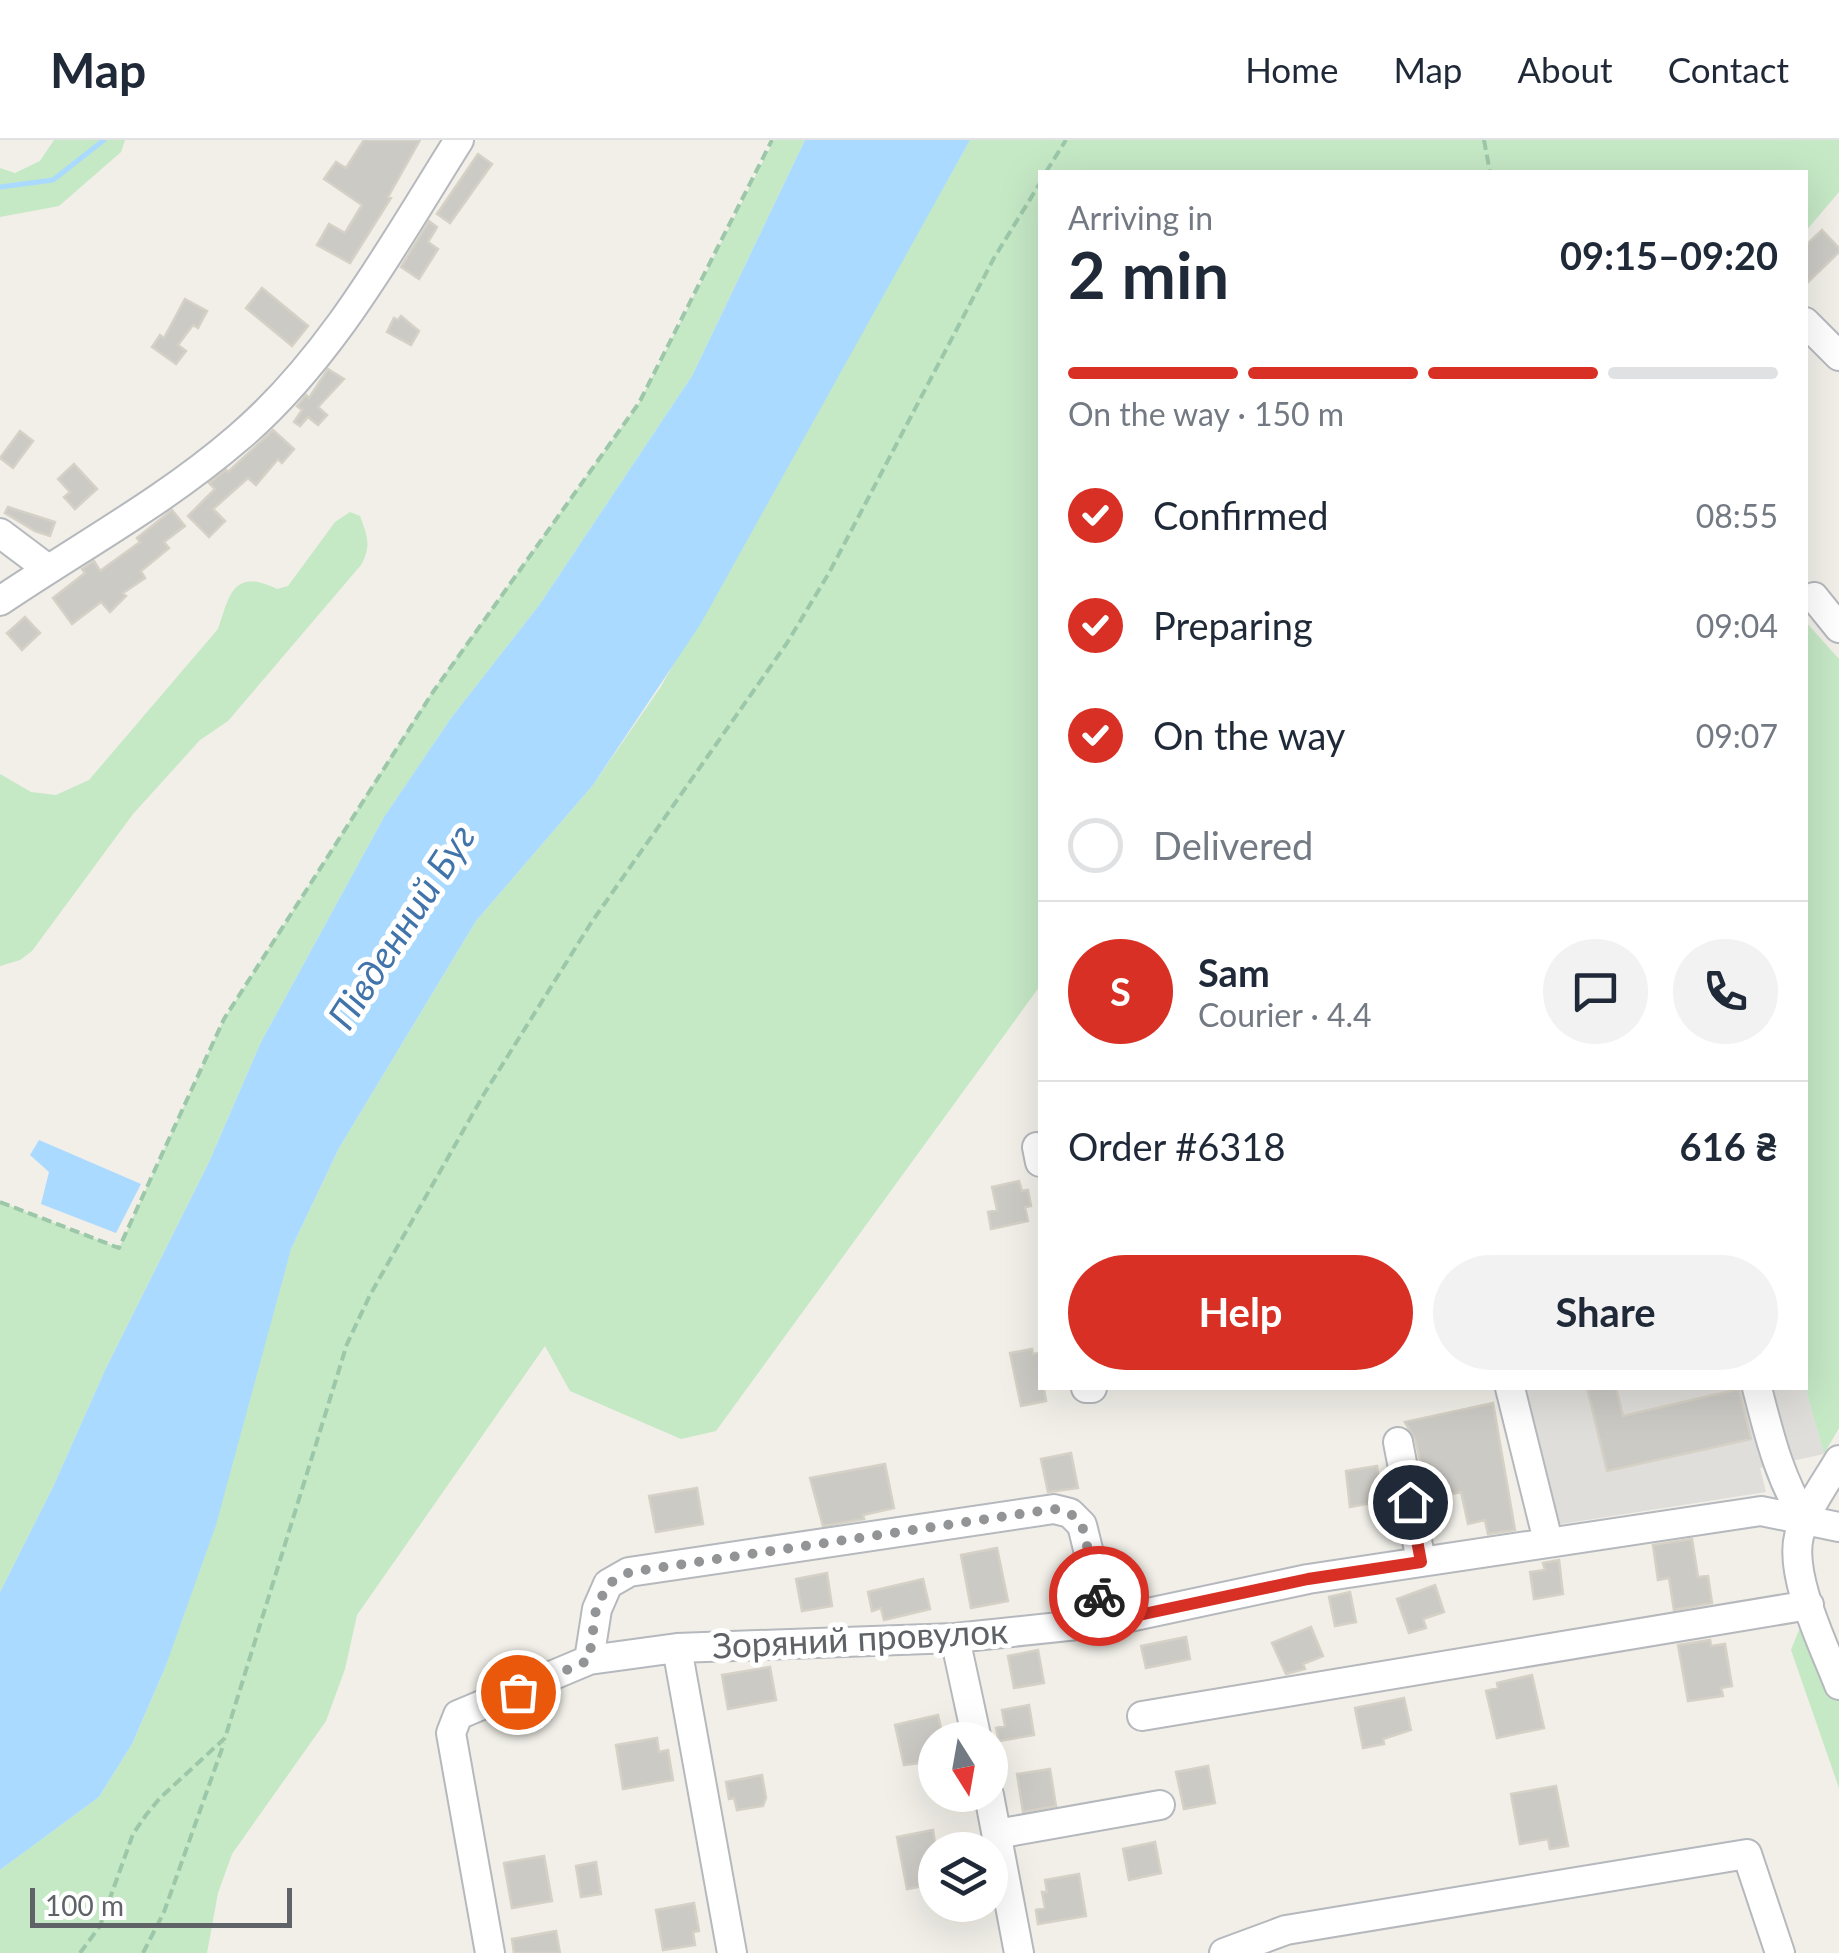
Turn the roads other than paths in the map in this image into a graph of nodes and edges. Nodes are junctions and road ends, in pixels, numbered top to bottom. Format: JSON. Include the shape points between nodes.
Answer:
{"nodes":[{"id":1,"x":459,"y":140,"type":"edge"},
{"id":2,"x":1808,"y":325,"type":"edge"},
{"id":3,"x":1839,"y":356,"type":"edge"},
{"id":4,"x":0,"y":533,"type":"edge"},
{"id":5,"x":48,"y":569,"type":"junction"},
{"id":6,"x":1814,"y":597,"type":"dead end"},
{"id":7,"x":0,"y":601,"type":"edge"},
{"id":8,"x":1839,"y":628,"type":"edge"},
{"id":9,"x":1510,"y":1390,"type":"edge"},
{"id":10,"x":1758,"y":1390,"type":"edge"},
{"id":11,"x":1398,"y":1442,"type":"dead end"},
{"id":12,"x":1839,"y":1460,"type":"edge"},
{"id":13,"x":1805,"y":1518,"type":"junction"},
{"id":14,"x":1839,"y":1528,"type":"edge"},
{"id":15,"x":1548,"y":1542,"type":"junction"},
{"id":16,"x":1421,"y":1562,"type":"junction"},
{"id":17,"x":1809,"y":1605,"type":"junction"},
{"id":18,"x":1106,"y":1622,"type":"junction"},
{"id":19,"x":955,"y":1638,"type":"junction"},
{"id":20,"x":676,"y":1648,"type":"junction"},
{"id":21,"x":589,"y":1660,"type":"junction"},
{"id":22,"x":1839,"y":1685,"type":"edge"},
{"id":23,"x":1142,"y":1716,"type":"dead end"},
{"id":24,"x":973,"y":1722,"type":"edge"},
{"id":25,"x":1160,"y":1805,"type":"dead end"},
{"id":26,"x":1008,"y":1832,"type":"edge"},
{"id":27,"x":1008,"y":1894,"type":"edge"},
{"id":28,"x":490,"y":1953,"type":"edge"},
{"id":29,"x":732,"y":1953,"type":"edge"},
{"id":30,"x":1019,"y":1953,"type":"edge"},
{"id":31,"x":1224,"y":1953,"type":"edge"},
{"id":32,"x":1780,"y":1953,"type":"edge"}],
"edges":[{"from":1,"to":5,"type":"street","via":[[350,310],[266,411],[148,506]]},
{"from":2,"to":3,"type":"street"},
{"from":4,"to":5,"type":"street"},
{"from":5,"to":7,"type":"street"},
{"from":6,"to":8,"type":"street"},
{"from":9,"to":15,"type":"street"},
{"from":10,"to":13,"type":"street","via":[[1777,1464]]},
{"from":11,"to":16,"type":"street"},
{"from":12,"to":13,"type":"street"},
{"from":13,"to":14,"type":"street","name":"Зоряний провулок"},
{"from":13,"to":15,"type":"street","name":"Зоряний провулок","via":[[1761,1511]]},
{"from":13,"to":17,"type":"street","via":[[1798,1540]]},
{"from":15,"to":16,"type":"street","name":"Зоряний провулок"},
{"from":16,"to":18,"type":"street","name":"Зоряний провулок"},
{"from":17,"to":22,"type":"street"},
{"from":17,"to":23,"type":"street"},
{"from":18,"to":19,"type":"street","name":"Зоряний провулок"},
{"from":18,"to":21,"type":"street","via":[[1082,1525],[1054,1509],[630,1572],[608,1584],[596,1609]]},
{"from":19,"to":20,"type":"street","name":"Зоряний провулок"},
{"from":19,"to":24,"type":"street"},
{"from":20,"to":21,"type":"street","name":"Зоряний провулок"},
{"from":20,"to":29,"type":"street"},
{"from":21,"to":28,"type":"street","name":"Зоряний провулок","via":[[458,1715],[451,1733]]},
{"from":25,"to":26,"type":"street"},
{"from":27,"to":30,"type":"street"},
{"from":31,"to":32,"type":"street","via":[[1286,1930],[1746,1854]]}]}
